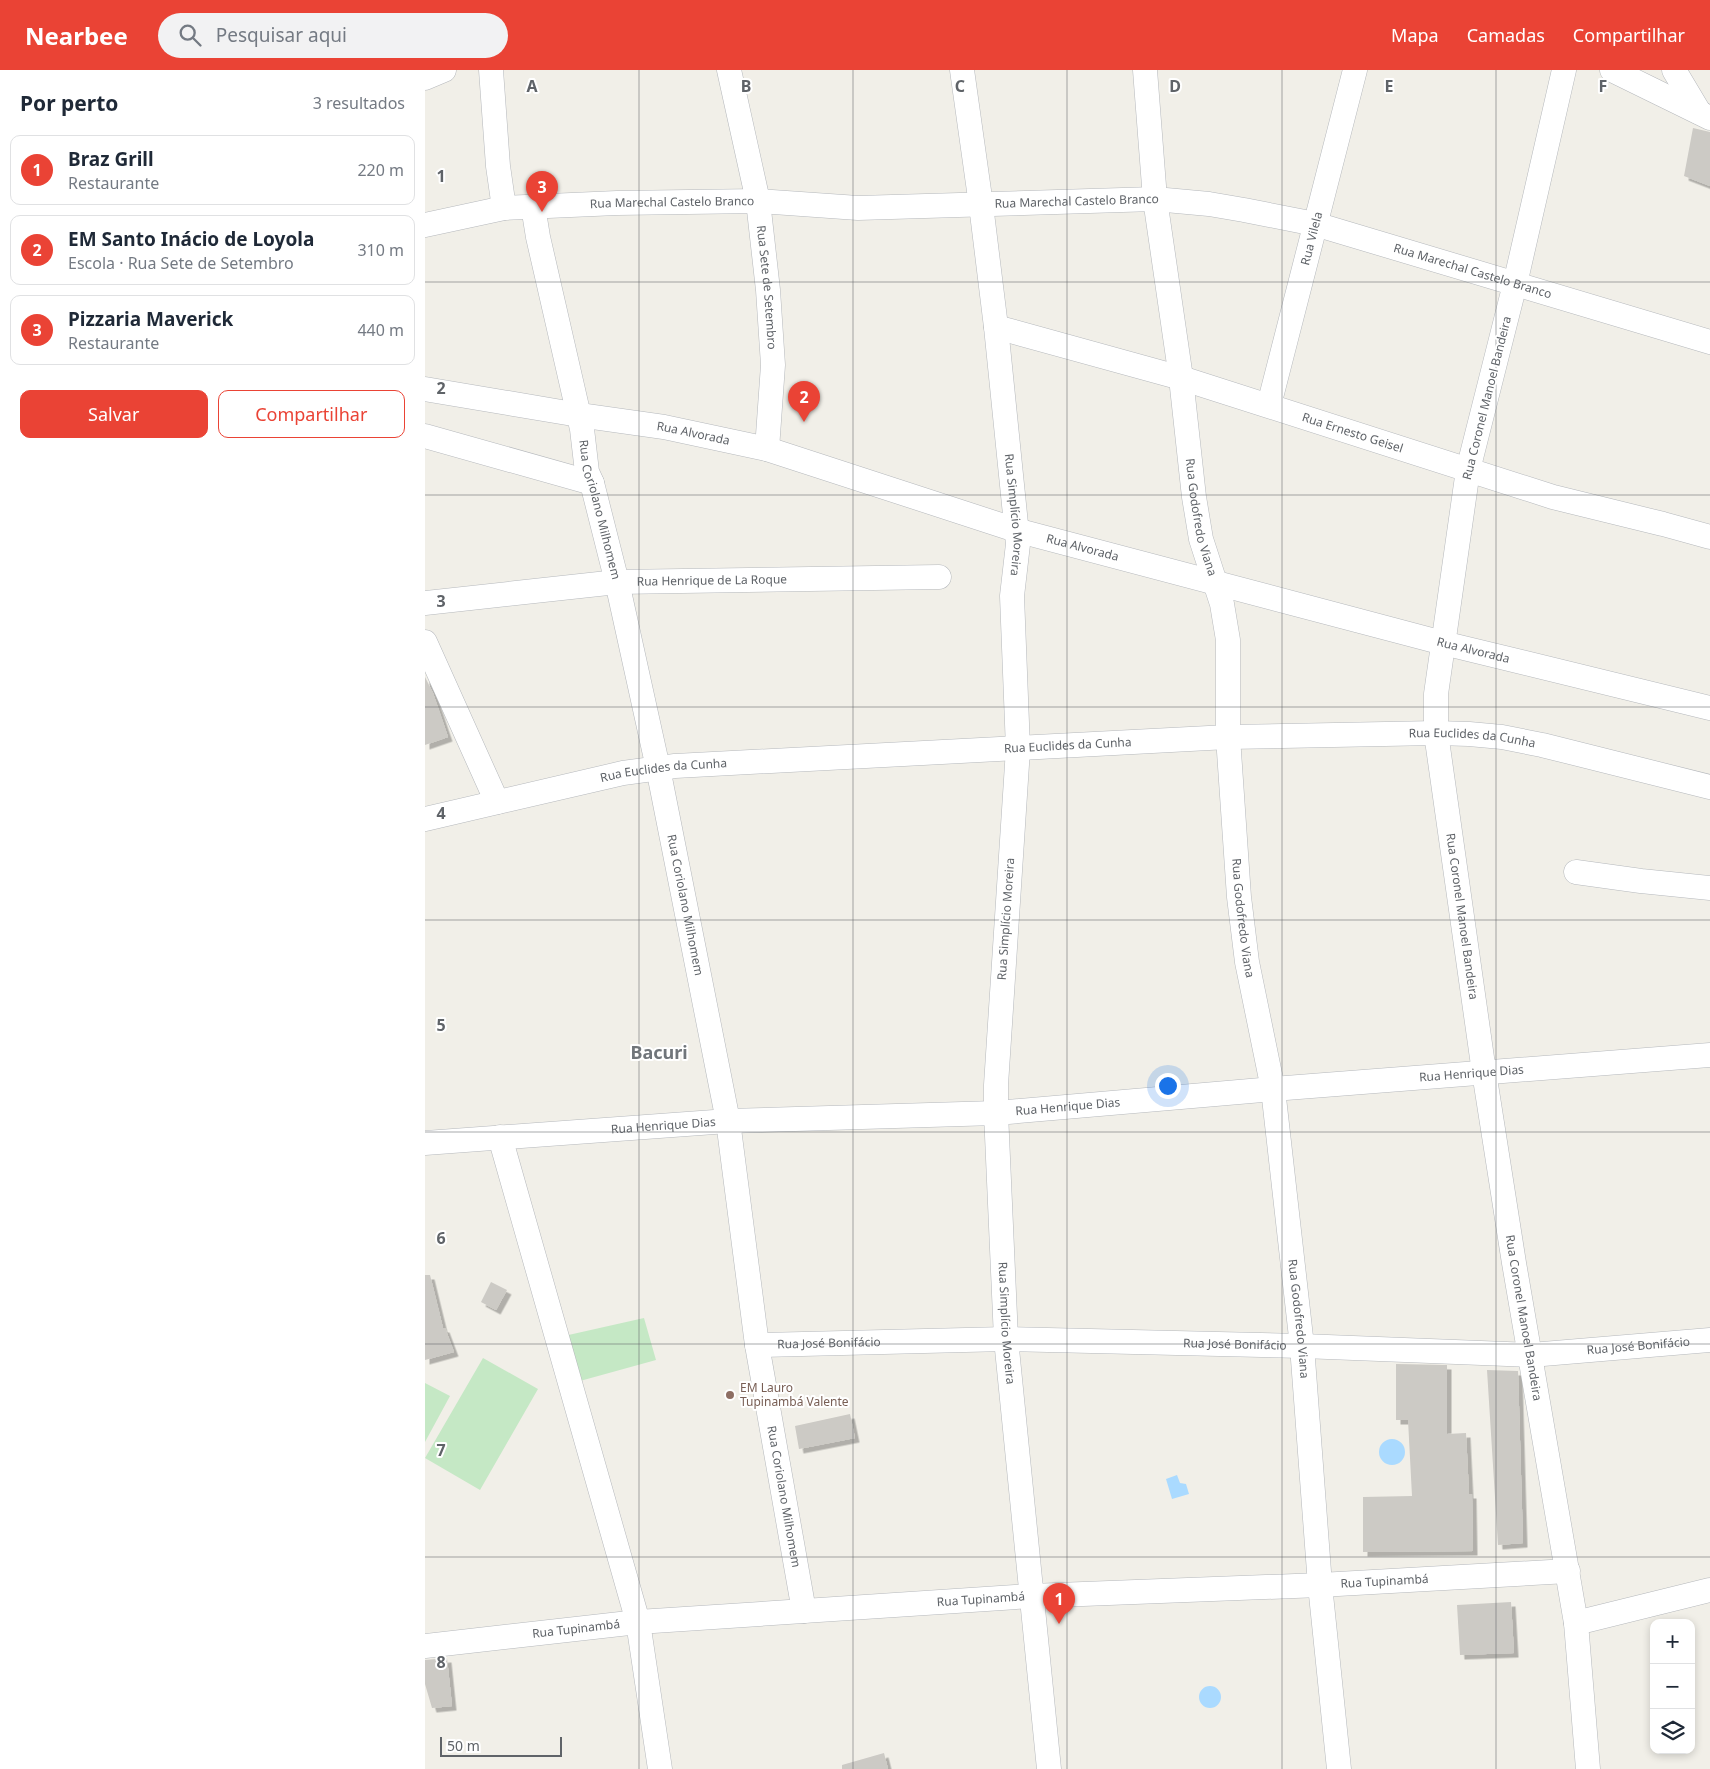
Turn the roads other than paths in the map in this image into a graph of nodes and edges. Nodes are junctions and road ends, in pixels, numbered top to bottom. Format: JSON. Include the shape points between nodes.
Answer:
{"nodes":[{"id":1,"x":444,"y":70,"type":"edge"},
{"id":2,"x":491,"y":70,"type":"edge"},
{"id":3,"x":729,"y":70,"type":"edge"},
{"id":4,"x":962,"y":70,"type":"edge"},
{"id":5,"x":1145,"y":70,"type":"edge"},
{"id":6,"x":1355,"y":70,"type":"edge"},
{"id":7,"x":1564,"y":70,"type":"edge"},
{"id":8,"x":1612,"y":70,"type":"edge"},
{"id":9,"x":1674,"y":70,"type":"edge"},
{"id":10,"x":425,"y":78,"type":"edge"},
{"id":11,"x":1705,"y":115,"type":"edge"},
{"id":12,"x":1155,"y":199,"type":"junction"},
{"id":13,"x":758,"y":201,"type":"junction"},
{"id":14,"x":981,"y":204,"type":"junction"},
{"id":15,"x":533,"y":206,"type":"junction"},
{"id":16,"x":504,"y":208,"type":"junction"},
{"id":17,"x":1315,"y":224,"type":"junction"},
{"id":18,"x":425,"y":225,"type":"edge"},
{"id":19,"x":1515,"y":284,"type":"junction"},
{"id":20,"x":996,"y":327,"type":"junction"},
{"id":21,"x":1710,"y":342,"type":"edge"},
{"id":22,"x":1181,"y":378,"type":"junction"},
{"id":23,"x":425,"y":389,"type":"edge"},
{"id":24,"x":1269,"y":405,"type":"junction"},
{"id":25,"x":580,"y":422,"type":"junction"},
{"id":26,"x":425,"y":436,"type":"edge"},
{"id":27,"x":767,"y":450,"type":"junction"},
{"id":28,"x":1468,"y":470,"type":"junction"},
{"id":29,"x":589,"y":478,"type":"junction"},
{"id":30,"x":1017,"y":537,"type":"junction"},
{"id":31,"x":1710,"y":537,"type":"edge"},
{"id":32,"x":939,"y":577,"type":"dead end"},
{"id":33,"x":617,"y":582,"type":"junction"},
{"id":34,"x":1219,"y":594,"type":"junction"},
{"id":35,"x":425,"y":603,"type":"edge"},
{"id":36,"x":425,"y":642,"type":"edge"},
{"id":37,"x":1442,"y":650,"type":"junction"},
{"id":38,"x":1710,"y":708,"type":"edge"},
{"id":39,"x":1436,"y":733,"type":"junction"},
{"id":40,"x":1228,"y":738,"type":"junction"},
{"id":41,"x":1017,"y":749,"type":"junction"},
{"id":42,"x":659,"y":768,"type":"junction"},
{"id":43,"x":1710,"y":787,"type":"edge"},
{"id":44,"x":497,"y":802,"type":"junction"},
{"id":45,"x":425,"y":818,"type":"edge"},
{"id":46,"x":1576,"y":872,"type":"dead end"},
{"id":47,"x":1710,"y":888,"type":"edge"},
{"id":48,"x":1710,"y":1055,"type":"edge"},
{"id":49,"x":1485,"y":1072,"type":"junction"},
{"id":50,"x":1273,"y":1089,"type":"junction"},
{"id":51,"x":996,"y":1113,"type":"junction"},
{"id":52,"x":728,"y":1121,"type":"junction"},
{"id":53,"x":500,"y":1137,"type":"junction"},
{"id":54,"x":425,"y":1143,"type":"edge"},
{"id":55,"x":1005,"y":1339,"type":"junction"},
{"id":56,"x":1710,"y":1340,"type":"edge"},
{"id":57,"x":757,"y":1345,"type":"junction"},
{"id":58,"x":1301,"y":1346,"type":"junction"},
{"id":59,"x":1531,"y":1355,"type":"junction"},
{"id":60,"x":1568,"y":1571,"type":"junction"},
{"id":61,"x":1320,"y":1585,"type":"junction"},
{"id":62,"x":1710,"y":1590,"type":"edge"},
{"id":63,"x":1031,"y":1596,"type":"junction"},
{"id":64,"x":804,"y":1612,"type":"junction"},
{"id":65,"x":638,"y":1622,"type":"junction"},
{"id":66,"x":1576,"y":1623,"type":"junction"},
{"id":67,"x":425,"y":1646,"type":"edge"},
{"id":68,"x":660,"y":1769,"type":"edge"},
{"id":69,"x":1049,"y":1769,"type":"edge"},
{"id":70,"x":1339,"y":1769,"type":"edge"},
{"id":71,"x":1588,"y":1769,"type":"edge"}],
"edges":[{"from":1,"to":10,"type":"street"},
{"from":2,"to":16,"type":"street","via":[[497,166]]},
{"from":3,"to":13,"type":"street","name":"Rua Sete de Setembro"},
{"from":4,"to":14,"type":"street","name":"Rua Simplício Moreira"},
{"from":5,"to":12,"type":"street","name":"Rua Godofredo Viana"},
{"from":6,"to":17,"type":"street","name":"Rua Vilela"},
{"from":7,"to":19,"type":"street","name":"Rua Coronel Manoel Bandeira"},
{"from":8,"to":11,"type":"street"},
{"from":9,"to":11,"type":"street"},
{"from":12,"to":14,"type":"street","name":"Rua Marechal Castelo Branco"},
{"from":12,"to":17,"type":"street","name":"Rua Marechal Castelo Branco","via":[[1209,204]]},
{"from":12,"to":22,"type":"street","name":"Rua Godofredo Viana"},
{"from":13,"to":14,"type":"street","name":"Rua Marechal Castelo Branco","via":[[858,208]]},
{"from":13,"to":15,"type":"street","name":"Rua Marechal Castelo Branco"},
{"from":13,"to":27,"type":"street","name":"Rua Sete de Setembro","via":[[773,365]]},
{"from":14,"to":20,"type":"street","name":"Rua Simplício Moreira"},
{"from":15,"to":16,"type":"street","name":"Rua Marechal Castelo Branco"},
{"from":15,"to":25,"type":"street","name":"Rua Coriolano Milhomem"},
{"from":16,"to":18,"type":"street","name":"Rua Marechal Castelo Branco"},
{"from":17,"to":19,"type":"street","name":"Rua Marechal Castelo Branco"},
{"from":17,"to":24,"type":"street","name":"Rua Vilela"},
{"from":19,"to":21,"type":"street","name":"Rua Marechal Castelo Branco"},
{"from":19,"to":28,"type":"street","name":"Rua Coronel Manoel Bandeira"},
{"from":20,"to":22,"type":"street","name":"Rua Ernesto Geisel"},
{"from":20,"to":30,"type":"street","name":"Rua Simplício Moreira"},
{"from":22,"to":24,"type":"street","name":"Rua Ernesto Geisel"},
{"from":22,"to":34,"type":"street","name":"Rua Godofredo Viana","via":[[1201,539]]},
{"from":23,"to":25,"type":"street","name":"Rua Alvorada"},
{"from":24,"to":28,"type":"street","name":"Rua Ernesto Geisel"},
{"from":25,"to":27,"type":"street","name":"Rua Alvorada","via":[[665,427]]},
{"from":25,"to":29,"type":"street","name":"Rua Coriolano Milhomem"},
{"from":26,"to":29,"type":"street"},
{"from":27,"to":30,"type":"street","name":"Rua Alvorada"},
{"from":28,"to":31,"type":"street","name":"Rua Ernesto Geisel","via":[[1553,497]]},
{"from":28,"to":37,"type":"street","name":"Rua Coronel Manoel Bandeira"},
{"from":29,"to":33,"type":"street","name":"Rua Coriolano Milhomem"},
{"from":30,"to":34,"type":"street","name":"Rua Alvorada"},
{"from":30,"to":41,"type":"street","name":"Rua Simplício Moreira","via":[[1012,596]]},
{"from":32,"to":33,"type":"street","name":"Rua Henrique de La Roque"},
{"from":33,"to":35,"type":"street","name":"Rua Henrique de La Roque"},
{"from":33,"to":42,"type":"street","name":"Rua Coriolano Milhomem"},
{"from":34,"to":37,"type":"street","name":"Rua Alvorada"},
{"from":34,"to":40,"type":"street","name":"Rua Godofredo Viana","via":[[1228,640]]},
{"from":36,"to":44,"type":"street"},
{"from":37,"to":38,"type":"street","name":"Rua Alvorada"},
{"from":37,"to":39,"type":"street","name":"Rua Coronel Manoel Bandeira","via":[[1436,694]]},
{"from":39,"to":40,"type":"street","name":"Rua Euclides da Cunha"},
{"from":39,"to":43,"type":"street","name":"Rua Euclides da Cunha","via":[[1493,736],[1534,743]]},
{"from":39,"to":49,"type":"street","name":"Rua Coronel Manoel Bandeira"},
{"from":40,"to":41,"type":"street","name":"Rua Euclides da Cunha"},
{"from":40,"to":50,"type":"street","name":"Rua Godofredo Viana","via":[[1247,962]]},
{"from":41,"to":42,"type":"street","name":"Rua Euclides da Cunha"},
{"from":41,"to":51,"type":"street","name":"Rua Simplício Moreira"},
{"from":42,"to":44,"type":"street","name":"Rua Euclides da Cunha","via":[[623,773]]},
{"from":42,"to":52,"type":"street","name":"Rua Coriolano Milhomem"},
{"from":44,"to":45,"type":"street","name":"Rua Euclides da Cunha"},
{"from":46,"to":47,"type":"street"},
{"from":48,"to":49,"type":"street","name":"Rua Henrique Dias"},
{"from":49,"to":50,"type":"street","name":"Rua Henrique Dias"},
{"from":49,"to":59,"type":"street","name":"Rua Coronel Manoel Bandeira"},
{"from":50,"to":51,"type":"street","name":"Rua Henrique Dias"},
{"from":50,"to":58,"type":"street","name":"Rua Godofredo Viana"},
{"from":51,"to":52,"type":"street","name":"Rua Henrique Dias"},
{"from":51,"to":55,"type":"street","name":"Rua Simplício Moreira"},
{"from":52,"to":53,"type":"street","name":"Rua Henrique Dias"},
{"from":52,"to":57,"type":"street","name":"Rua Coriolano Milhomem"},
{"from":53,"to":54,"type":"street","name":"Rua Henrique Dias"},
{"from":53,"to":65,"type":"street"},
{"from":55,"to":57,"type":"street","name":"Rua José Bonifácio"},
{"from":55,"to":58,"type":"street","name":"Rua José Bonifácio"},
{"from":55,"to":63,"type":"street","name":"Rua Simplício Moreira"},
{"from":56,"to":59,"type":"street","name":"Rua José Bonifácio"},
{"from":57,"to":64,"type":"street","name":"Rua Coriolano Milhomem"},
{"from":58,"to":59,"type":"street","name":"Rua José Bonifácio"},
{"from":58,"to":61,"type":"street","name":"Rua Godofredo Viana"},
{"from":59,"to":60,"type":"street","name":"Rua Coronel Manoel Bandeira"},
{"from":60,"to":61,"type":"street","name":"Rua Tupinambá"},
{"from":60,"to":66,"type":"street","name":"Rua Coronel Manoel Bandeira"},
{"from":61,"to":63,"type":"street","name":"Rua Tupinambá"},
{"from":61,"to":70,"type":"street","name":"Rua Godofredo Viana"},
{"from":62,"to":66,"type":"street"},
{"from":63,"to":64,"type":"street","name":"Rua Tupinambá"},
{"from":63,"to":69,"type":"street","name":"Rua Simplício Moreira"},
{"from":64,"to":65,"type":"street","name":"Rua Tupinambá"},
{"from":65,"to":67,"type":"street","name":"Rua Tupinambá"},
{"from":65,"to":68,"type":"street"},
{"from":66,"to":71,"type":"street","name":"Rua Coronel Manoel Bandeira"}]}
